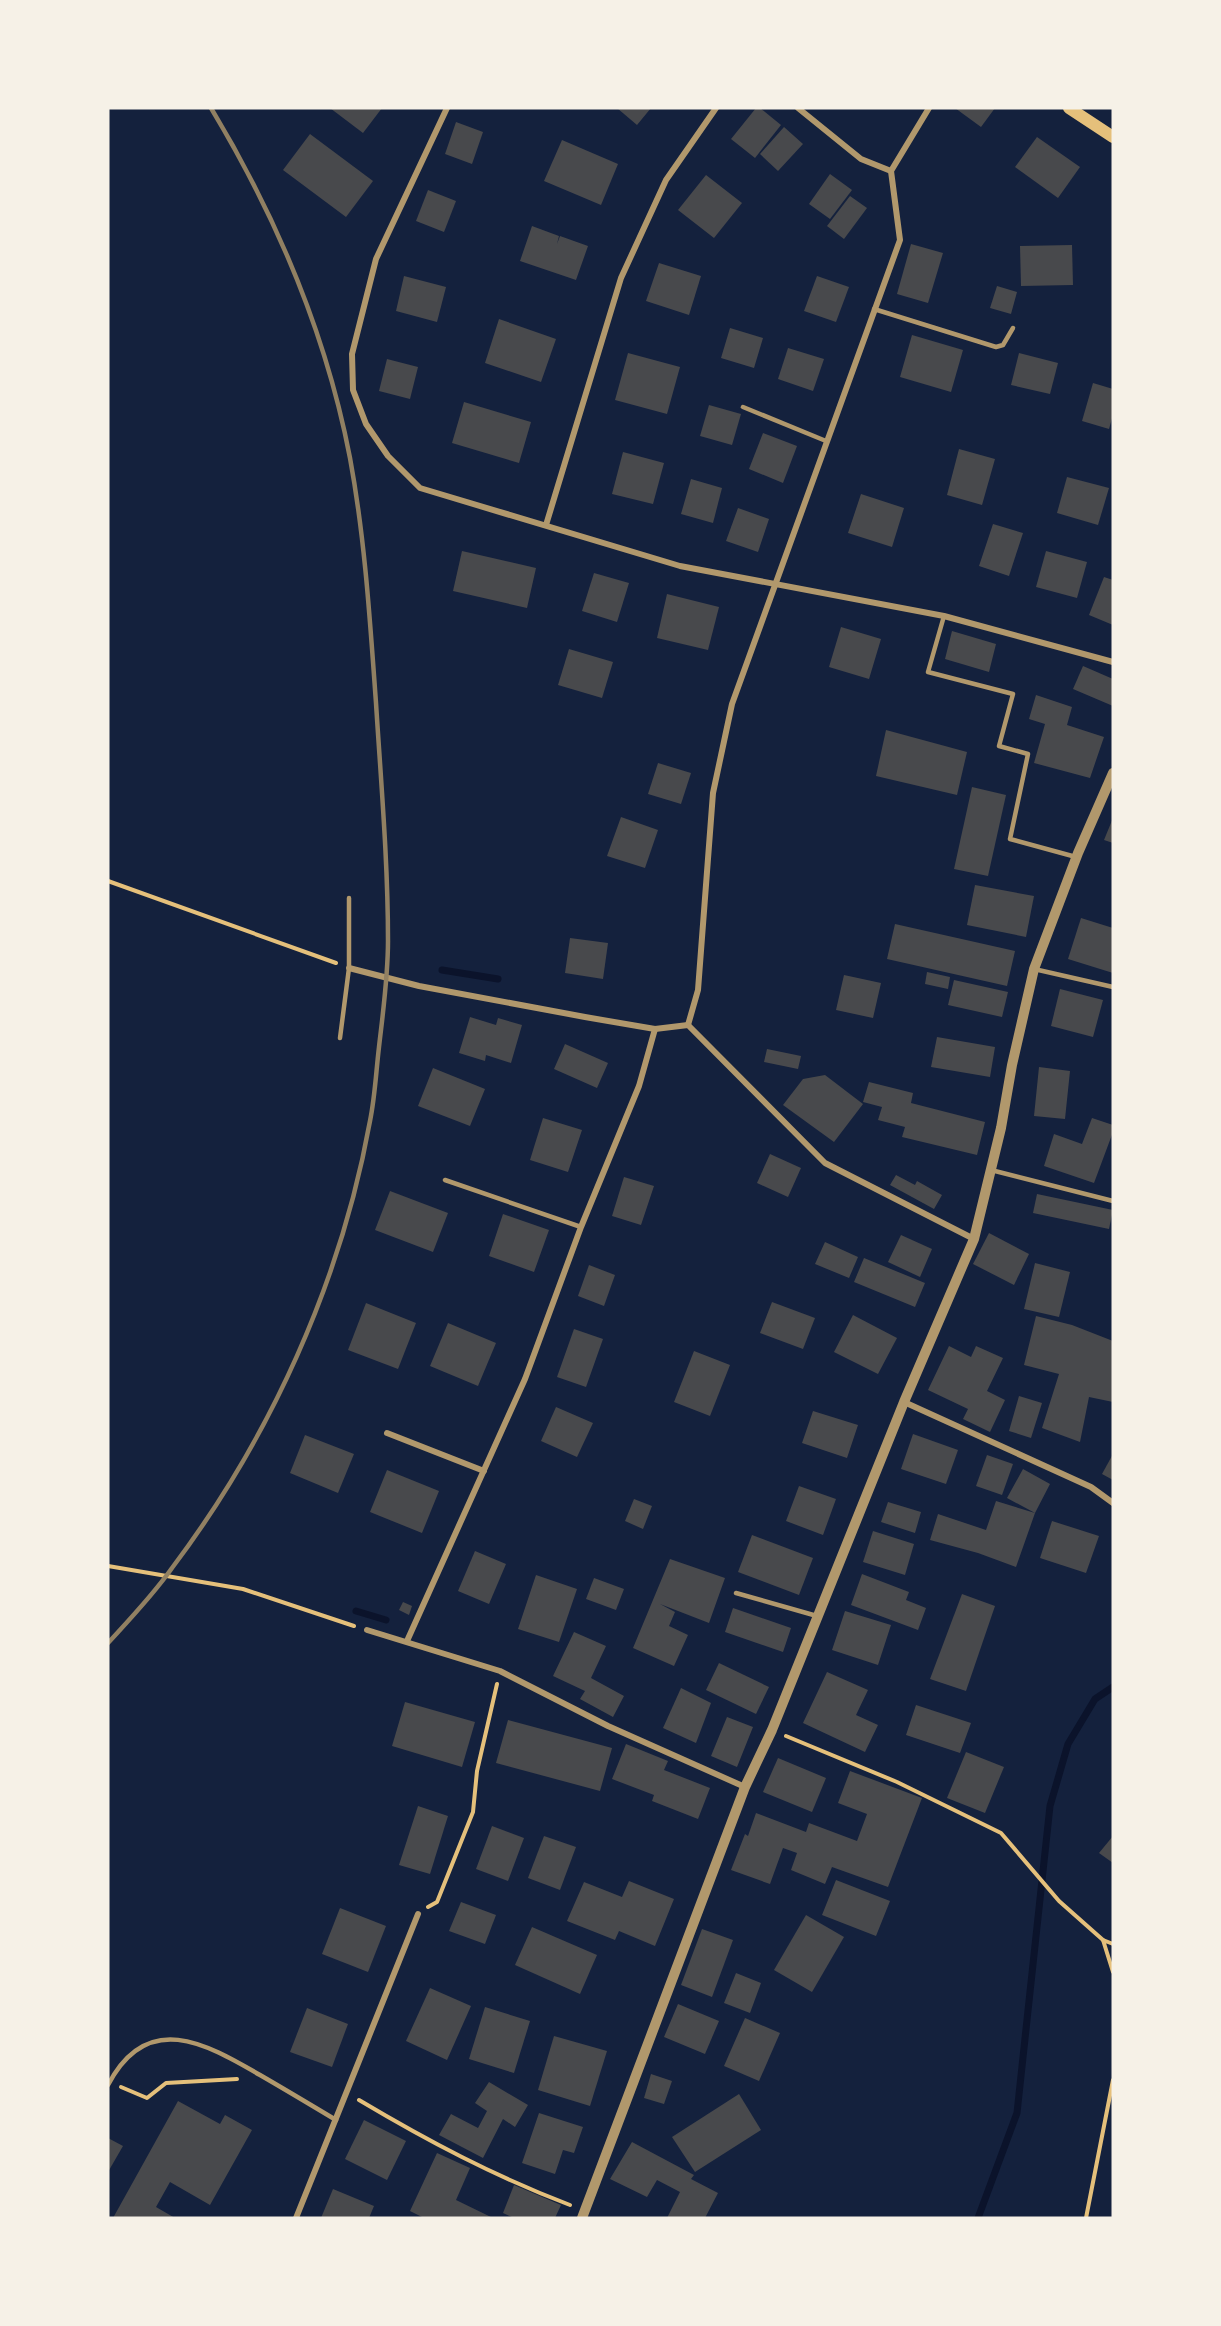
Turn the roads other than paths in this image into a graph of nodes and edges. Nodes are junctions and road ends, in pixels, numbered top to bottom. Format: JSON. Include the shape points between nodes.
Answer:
{"nodes":[{"id":1,"x":447,"y":108,"type":"edge"},
{"id":2,"x":716,"y":108,"type":"edge"},
{"id":3,"x":798,"y":108,"type":"edge"},
{"id":4,"x":929,"y":108,"type":"edge"},
{"id":5,"x":1070,"y":108,"type":"edge"},
{"id":6,"x":1113,"y":137,"type":"edge"},
{"id":7,"x":891,"y":171,"type":"junction"},
{"id":8,"x":874,"y":309,"type":"junction"},
{"id":9,"x":1013,"y":328,"type":"dead end"},
{"id":10,"x":743,"y":407,"type":"dead end"},
{"id":11,"x":826,"y":441,"type":"junction"},
{"id":12,"x":546,"y":525,"type":"junction"},
{"id":13,"x":774,"y":583,"type":"junction"},
{"id":14,"x":944,"y":616,"type":"junction"},
{"id":15,"x":1113,"y":662,"type":"edge"},
{"id":16,"x":1113,"y":773,"type":"edge"},
{"id":17,"x":1076,"y":857,"type":"junction"},
{"id":18,"x":349,"y":898,"type":"dead end"},
{"id":19,"x":349,"y":968,"type":"junction"},
{"id":20,"x":1034,"y":969,"type":"junction"},
{"id":21,"x":1113,"y":987,"type":"edge"},
{"id":22,"x":688,"y":1025,"type":"junction"},
{"id":23,"x":655,"y":1029,"type":"junction"},
{"id":24,"x":340,"y":1038,"type":"dead end"},
{"id":25,"x":991,"y":1170,"type":"junction"},
{"id":26,"x":445,"y":1180,"type":"dead end"},
{"id":27,"x":1113,"y":1201,"type":"edge"},
{"id":28,"x":581,"y":1227,"type":"junction"},
{"id":29,"x":975,"y":1239,"type":"junction"},
{"id":30,"x":904,"y":1402,"type":"junction"},
{"id":31,"x":387,"y":1433,"type":"dead end"},
{"id":32,"x":484,"y":1472,"type":"junction"},
{"id":33,"x":1113,"y":1503,"type":"edge"},
{"id":34,"x":736,"y":1593,"type":"dead end"},
{"id":35,"x":818,"y":1616,"type":"junction"},
{"id":36,"x":367,"y":1630,"type":"road end"},
{"id":37,"x":407,"y":1641,"type":"junction"},
{"id":38,"x":745,"y":1787,"type":"junction"},
{"id":39,"x":418,"y":1914,"type":"road end"},
{"id":40,"x":109,"y":2084,"type":"edge"},
{"id":41,"x":336,"y":2120,"type":"junction"},
{"id":42,"x":583,"y":2214,"type":"edge"},
{"id":43,"x":296,"y":2218,"type":"edge"}],
"edges":[{"from":1,"to":12,"type":"street","via":[[376,259],[352,354],[353,390],[366,424],[388,456],[420,488]]},
{"from":2,"to":12,"type":"street","via":[[666,180],[621,278]]},
{"from":3,"to":7,"type":"street","via":[[861,159]]},
{"from":4,"to":7,"type":"street"},
{"from":5,"to":6,"type":"main road"},
{"from":7,"to":8,"type":"street","via":[[900,240]]},
{"from":8,"to":9,"type":"lane","via":[[996,347],[1003,345]]},
{"from":8,"to":11,"type":"street"},
{"from":10,"to":11,"type":"lane"},
{"from":11,"to":13,"type":"street"},
{"from":12,"to":13,"type":"street","via":[[680,566]]},
{"from":13,"to":14,"type":"street"},
{"from":13,"to":22,"type":"street","via":[[732,704],[713,793],[698,990]]},
{"from":14,"to":15,"type":"street"},
{"from":14,"to":17,"type":"lane","via":[[928,672],[1013,694],[999,746],[1028,754],[1010,839]]},
{"from":16,"to":17,"type":"street"},
{"from":17,"to":20,"type":"street"},
{"from":18,"to":19,"type":"lane"},
{"from":19,"to":23,"type":"street","via":[[419,986]]},
{"from":19,"to":24,"type":"lane"},
{"from":20,"to":21,"type":"lane"},
{"from":20,"to":25,"type":"street"},
{"from":22,"to":23,"type":"street"},
{"from":22,"to":29,"type":"street","via":[[825,1163]]},
{"from":23,"to":28,"type":"street","via":[[639,1086]]},
{"from":25,"to":27,"type":"lane"},
{"from":25,"to":29,"type":"street"},
{"from":26,"to":28,"type":"lane"},
{"from":28,"to":32,"type":"street","via":[[525,1379]]},
{"from":29,"to":30,"type":"street"},
{"from":30,"to":33,"type":"street","via":[[1091,1487]]},
{"from":30,"to":35,"type":"street"},
{"from":31,"to":32,"type":"street"},
{"from":32,"to":37,"type":"street"},
{"from":34,"to":35,"type":"lane"},
{"from":35,"to":38,"type":"street"},
{"from":36,"to":37,"type":"street"},
{"from":37,"to":38,"type":"street","via":[[500,1671],[608,1726]]},
{"from":38,"to":42,"type":"street"},
{"from":39,"to":41,"type":"street"},
{"from":40,"to":41,"type":"lane","via":[[120,2064],[135,2051],[150,2043],[186,2040],[217,2050]]},
{"from":41,"to":43,"type":"street"}]}
